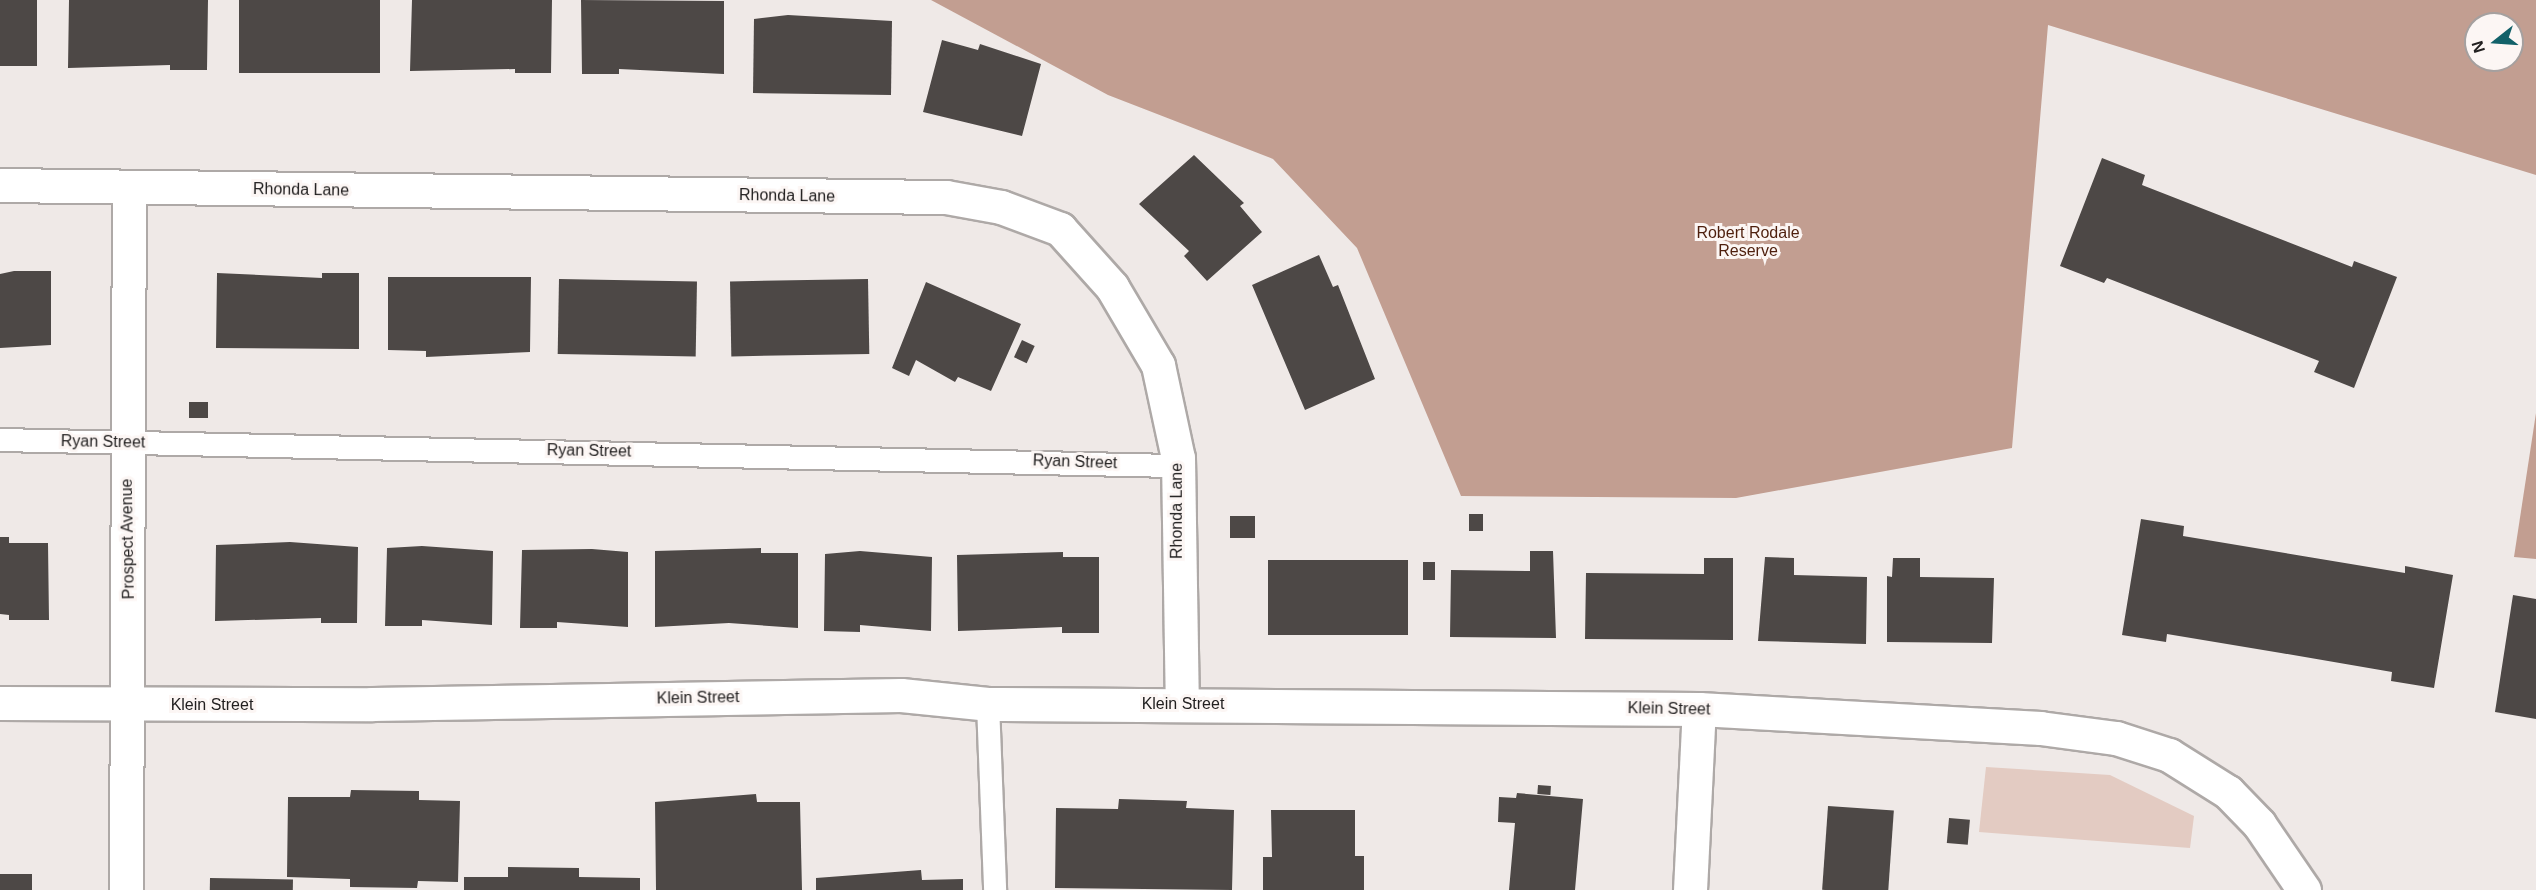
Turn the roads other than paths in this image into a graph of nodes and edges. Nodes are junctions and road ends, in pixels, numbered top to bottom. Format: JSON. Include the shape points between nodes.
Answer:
{"nodes":[{"id":1,"x":0,"y":185,"type":"edge"},
{"id":2,"x":129,"y":188,"type":"junction"},
{"id":3,"x":0,"y":440,"type":"edge"},
{"id":4,"x":127,"y":442,"type":"junction"},
{"id":5,"x":1178,"y":466,"type":"junction"},
{"id":6,"x":0,"y":703,"type":"edge"},
{"id":7,"x":988,"y":704,"type":"junction"},
{"id":8,"x":1182,"y":704,"type":"junction"},
{"id":9,"x":130,"y":706,"type":"junction"},
{"id":10,"x":1699,"y":709,"type":"junction"},
{"id":11,"x":126,"y":890,"type":"edge"},
{"id":12,"x":995,"y":890,"type":"edge"},
{"id":13,"x":1690,"y":890,"type":"edge"},
{"id":14,"x":2304,"y":890,"type":"edge"}],
"edges":[{"from":1,"to":2,"type":"street","name":"Rhonda Lane"},
{"from":2,"to":4,"type":"street","name":"Prospect Avenue"},
{"from":2,"to":5,"type":"street","name":"Rhonda Lane","via":[[946,196],[1001,207],[1060,229],[1112,286],[1158,365]]},
{"from":3,"to":4,"type":"lane","name":"Ryan Street"},
{"from":4,"to":5,"type":"lane","name":"Ryan Street"},
{"from":4,"to":9,"type":"street","name":"Prospect Avenue"},
{"from":5,"to":8,"type":"street","name":"Rhonda Lane"},
{"from":6,"to":9,"type":"street","name":"Klein Street"},
{"from":7,"to":8,"type":"street","name":"Klein Street"},
{"from":7,"to":9,"type":"street","name":"Klein Street","via":[[901,695]]},
{"from":7,"to":12,"type":"lane"},
{"from":8,"to":10,"type":"street","name":"Klein Street"},
{"from":9,"to":11,"type":"street","name":"Prospect Avenue"},
{"from":10,"to":13,"type":"street"},
{"from":10,"to":14,"type":"street","name":"Klein Street","via":[[2040,728],[2116,738],[2169,755],[2228,792],[2259,824]]}]}
